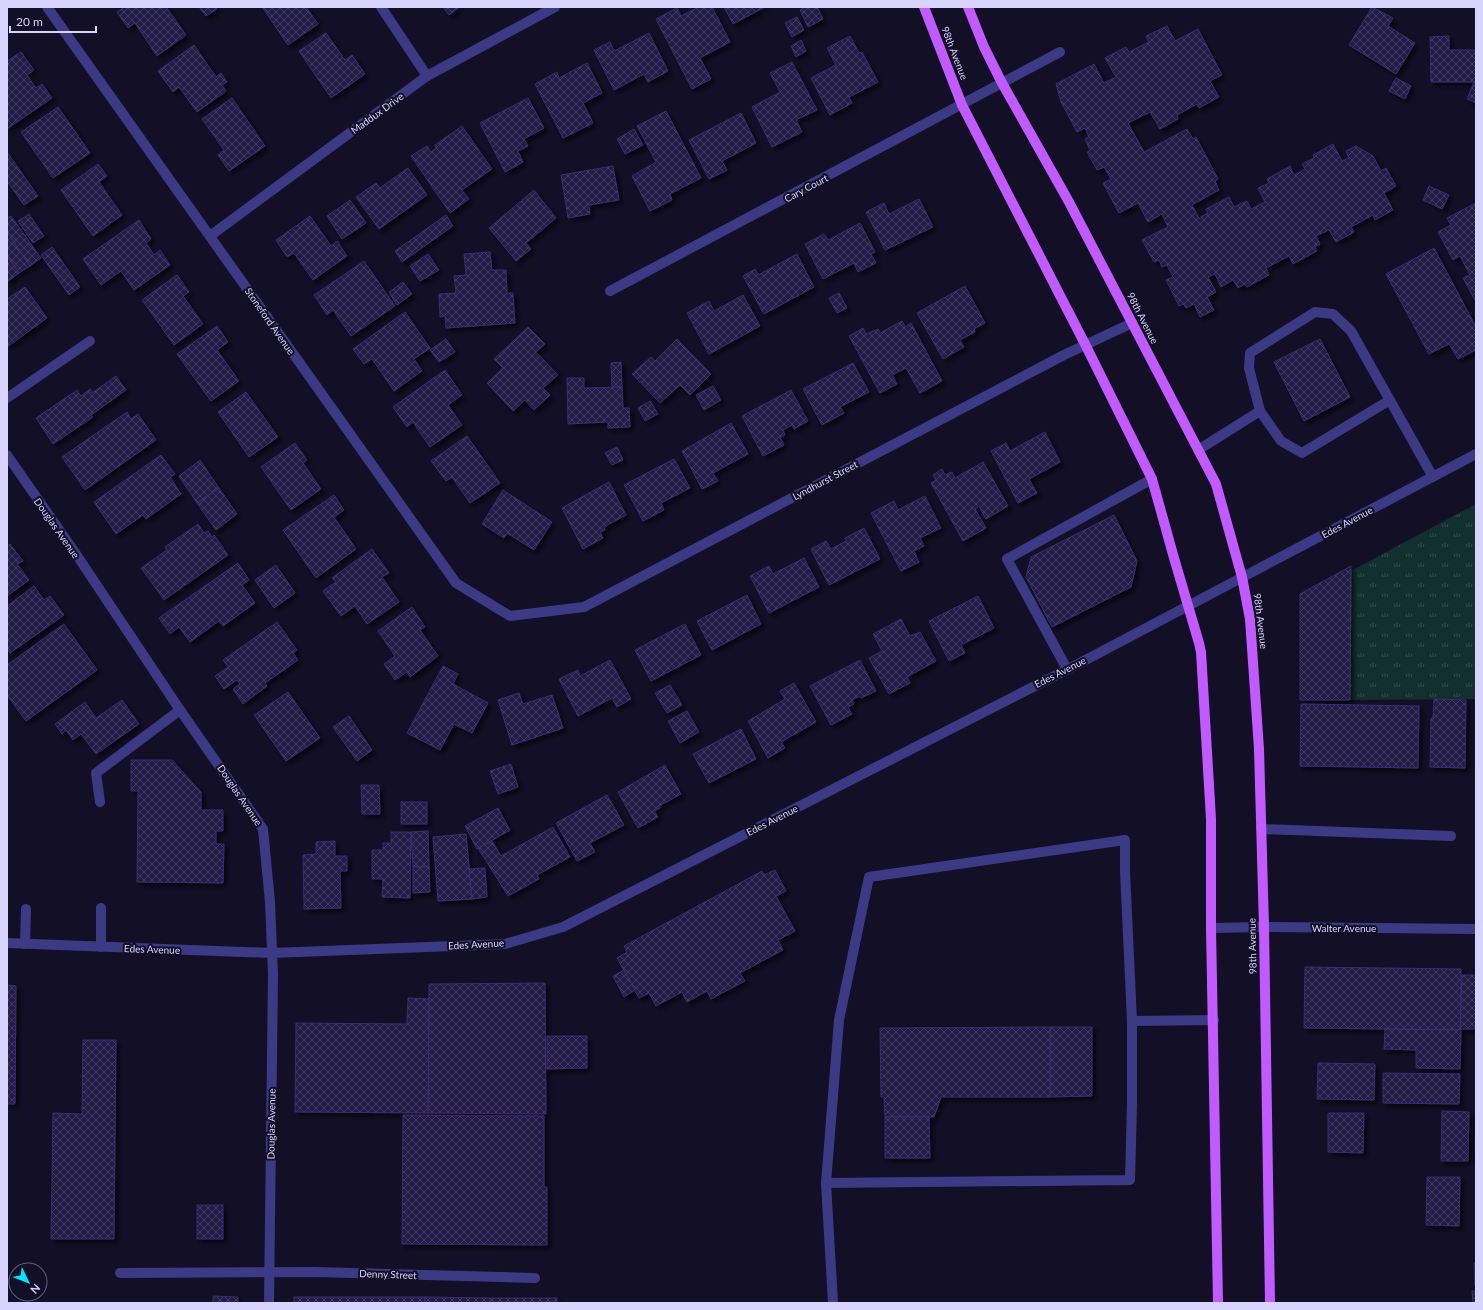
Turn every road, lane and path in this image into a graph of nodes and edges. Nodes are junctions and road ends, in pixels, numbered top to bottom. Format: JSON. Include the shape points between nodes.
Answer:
{"nodes":[{"id":1,"x":47,"y":7,"type":"edge"},
{"id":2,"x":381,"y":7,"type":"edge"},
{"id":3,"x":555,"y":7,"type":"edge"},
{"id":4,"x":924,"y":7,"type":"edge"},
{"id":5,"x":968,"y":7,"type":"edge"},
{"id":6,"x":1060,"y":52,"type":"dead end"},
{"id":7,"x":427,"y":76,"type":"junction"},
{"id":8,"x":1002,"y":83,"type":"junction"},
{"id":9,"x":962,"y":105,"type":"junction"},
{"id":10,"x":210,"y":236,"type":"junction"},
{"id":11,"x":610,"y":291,"type":"dead end"},
{"id":12,"x":1132,"y":323,"type":"junction"},
{"id":13,"x":90,"y":341,"type":"dead end"},
{"id":14,"x":1085,"y":344,"type":"junction"},
{"id":15,"x":7,"y":398,"type":"edge"},
{"id":16,"x":1390,"y":400,"type":"junction"},
{"id":17,"x":1260,"y":411,"type":"junction"},
{"id":18,"x":1198,"y":450,"type":"junction"},
{"id":19,"x":1476,"y":454,"type":"edge"},
{"id":20,"x":7,"y":455,"type":"edge"},
{"id":21,"x":1433,"y":477,"type":"junction"},
{"id":22,"x":1152,"y":479,"type":"junction"},
{"id":23,"x":1242,"y":577,"type":"junction"},
{"id":24,"x":1188,"y":606,"type":"junction"},
{"id":25,"x":510,"y":616,"type":"joint"},
{"id":26,"x":1067,"y":669,"type":"junction"},
{"id":27,"x":180,"y":710,"type":"junction"},
{"id":28,"x":100,"y":802,"type":"dead end"},
{"id":29,"x":1261,"y":829,"type":"junction"},
{"id":30,"x":1452,"y":836,"type":"dead end"},
{"id":31,"x":101,"y":908,"type":"dead end"},
{"id":32,"x":26,"y":909,"type":"dead end"},
{"id":33,"x":1264,"y":927,"type":"junction"},
{"id":34,"x":1211,"y":928,"type":"junction"},
{"id":35,"x":1476,"y":929,"type":"edge"},
{"id":36,"x":7,"y":943,"type":"edge"},
{"id":37,"x":25,"y":944,"type":"junction"},
{"id":38,"x":102,"y":947,"type":"junction"},
{"id":39,"x":272,"y":953,"type":"junction"},
{"id":40,"x":1214,"y":1020,"type":"junction"},
{"id":41,"x":1132,"y":1021,"type":"junction"},
{"id":42,"x":826,"y":1183,"type":"junction"},
{"id":43,"x":269,"y":1272,"type":"junction"},
{"id":44,"x":120,"y":1273,"type":"dead end"},
{"id":45,"x":535,"y":1278,"type":"dead end"},
{"id":46,"x":269,"y":1303,"type":"edge"},
{"id":47,"x":833,"y":1303,"type":"edge"},
{"id":48,"x":1218,"y":1303,"type":"edge"},
{"id":49,"x":1270,"y":1303,"type":"edge"}],
"edges":[{"from":1,"to":10,"type":"street","name":"Stoneford Avenue"},
{"from":2,"to":7,"type":"street"},
{"from":3,"to":7,"type":"street","name":"Maddux Drive"},
{"from":4,"to":9,"type":"main road","name":"98th Avenue"},
{"from":5,"to":8,"type":"main road","name":"98th Avenue"},
{"from":6,"to":8,"type":"street","name":"Cary Court"},
{"from":7,"to":10,"type":"street","name":"Maddux Drive"},
{"from":8,"to":9,"type":"street","name":"Cary Court"},
{"from":8,"to":12,"type":"main road","name":"98th Avenue"},
{"from":9,"to":11,"type":"street","name":"Cary Court"},
{"from":9,"to":14,"type":"main road","name":"98th Avenue"},
{"from":10,"to":25,"type":"street","name":"Stoneford Avenue","via":[[456,583]]},
{"from":12,"to":14,"type":"street","name":"Lyndhurst Street"},
{"from":12,"to":18,"type":"main road","name":"98th Avenue"},
{"from":13,"to":15,"type":"street"},
{"from":14,"to":22,"type":"main road","name":"98th Avenue"},
{"from":14,"to":25,"type":"street","name":"Lyndhurst Street","via":[[584,607]]},
{"from":16,"to":17,"type":"street","via":[[1302,452],[1281,441]]},
{"from":16,"to":17,"type":"street","via":[[1351,331],[1333,314],[1315,312],[1250,353],[1249,368]]},
{"from":16,"to":21,"type":"street"},
{"from":17,"to":18,"type":"street"},
{"from":18,"to":23,"type":"main road","name":"98th Avenue","via":[[1216,484]]},
{"from":19,"to":21,"type":"street","name":"Edes Avenue"},
{"from":20,"to":27,"type":"street","name":"Douglas Avenue"},
{"from":21,"to":23,"type":"street","name":"Edes Avenue"},
{"from":22,"to":24,"type":"main road","name":"98th Avenue"},
{"from":22,"to":26,"type":"street","via":[[1007,559]]},
{"from":23,"to":24,"type":"street","name":"Edes Avenue"},
{"from":23,"to":29,"type":"main road","name":"98th Avenue","via":[[1250,619],[1259,749]]},
{"from":24,"to":26,"type":"street","name":"Edes Avenue"},
{"from":24,"to":34,"type":"main road","name":"98th Avenue","via":[[1201,652],[1211,819]]},
{"from":26,"to":39,"type":"street","name":"Edes Avenue","via":[[562,927],[505,944]]},
{"from":27,"to":28,"type":"street","via":[[96,773]]},
{"from":27,"to":39,"type":"street","name":"Douglas Avenue","via":[[263,829]]},
{"from":29,"to":30,"type":"street"},
{"from":29,"to":33,"type":"main road","name":"98th Avenue"},
{"from":31,"to":38,"type":"street"},
{"from":32,"to":37,"type":"street"},
{"from":33,"to":34,"type":"street","name":"Walter Avenue"},
{"from":33,"to":35,"type":"street","name":"Walter Avenue"},
{"from":33,"to":49,"type":"main road","name":"98th Avenue"},
{"from":34,"to":40,"type":"main road","name":"98th Avenue"},
{"from":36,"to":37,"type":"street","name":"Edes Avenue"},
{"from":37,"to":38,"type":"street","name":"Edes Avenue"},
{"from":38,"to":39,"type":"street","name":"Edes Avenue"},
{"from":39,"to":43,"type":"street","name":"Douglas Avenue"},
{"from":40,"to":41,"type":"street"},
{"from":40,"to":48,"type":"main road","name":"98th Avenue"},
{"from":41,"to":42,"type":"street","via":[[1130,1180]]},
{"from":41,"to":42,"type":"street","via":[[1125,840],[869,877],[839,1020]]},
{"from":42,"to":47,"type":"street"},
{"from":43,"to":44,"type":"street","name":"Denny Street"},
{"from":43,"to":45,"type":"street","name":"Denny Street"},
{"from":43,"to":46,"type":"street","name":"Douglas Avenue"}]}
